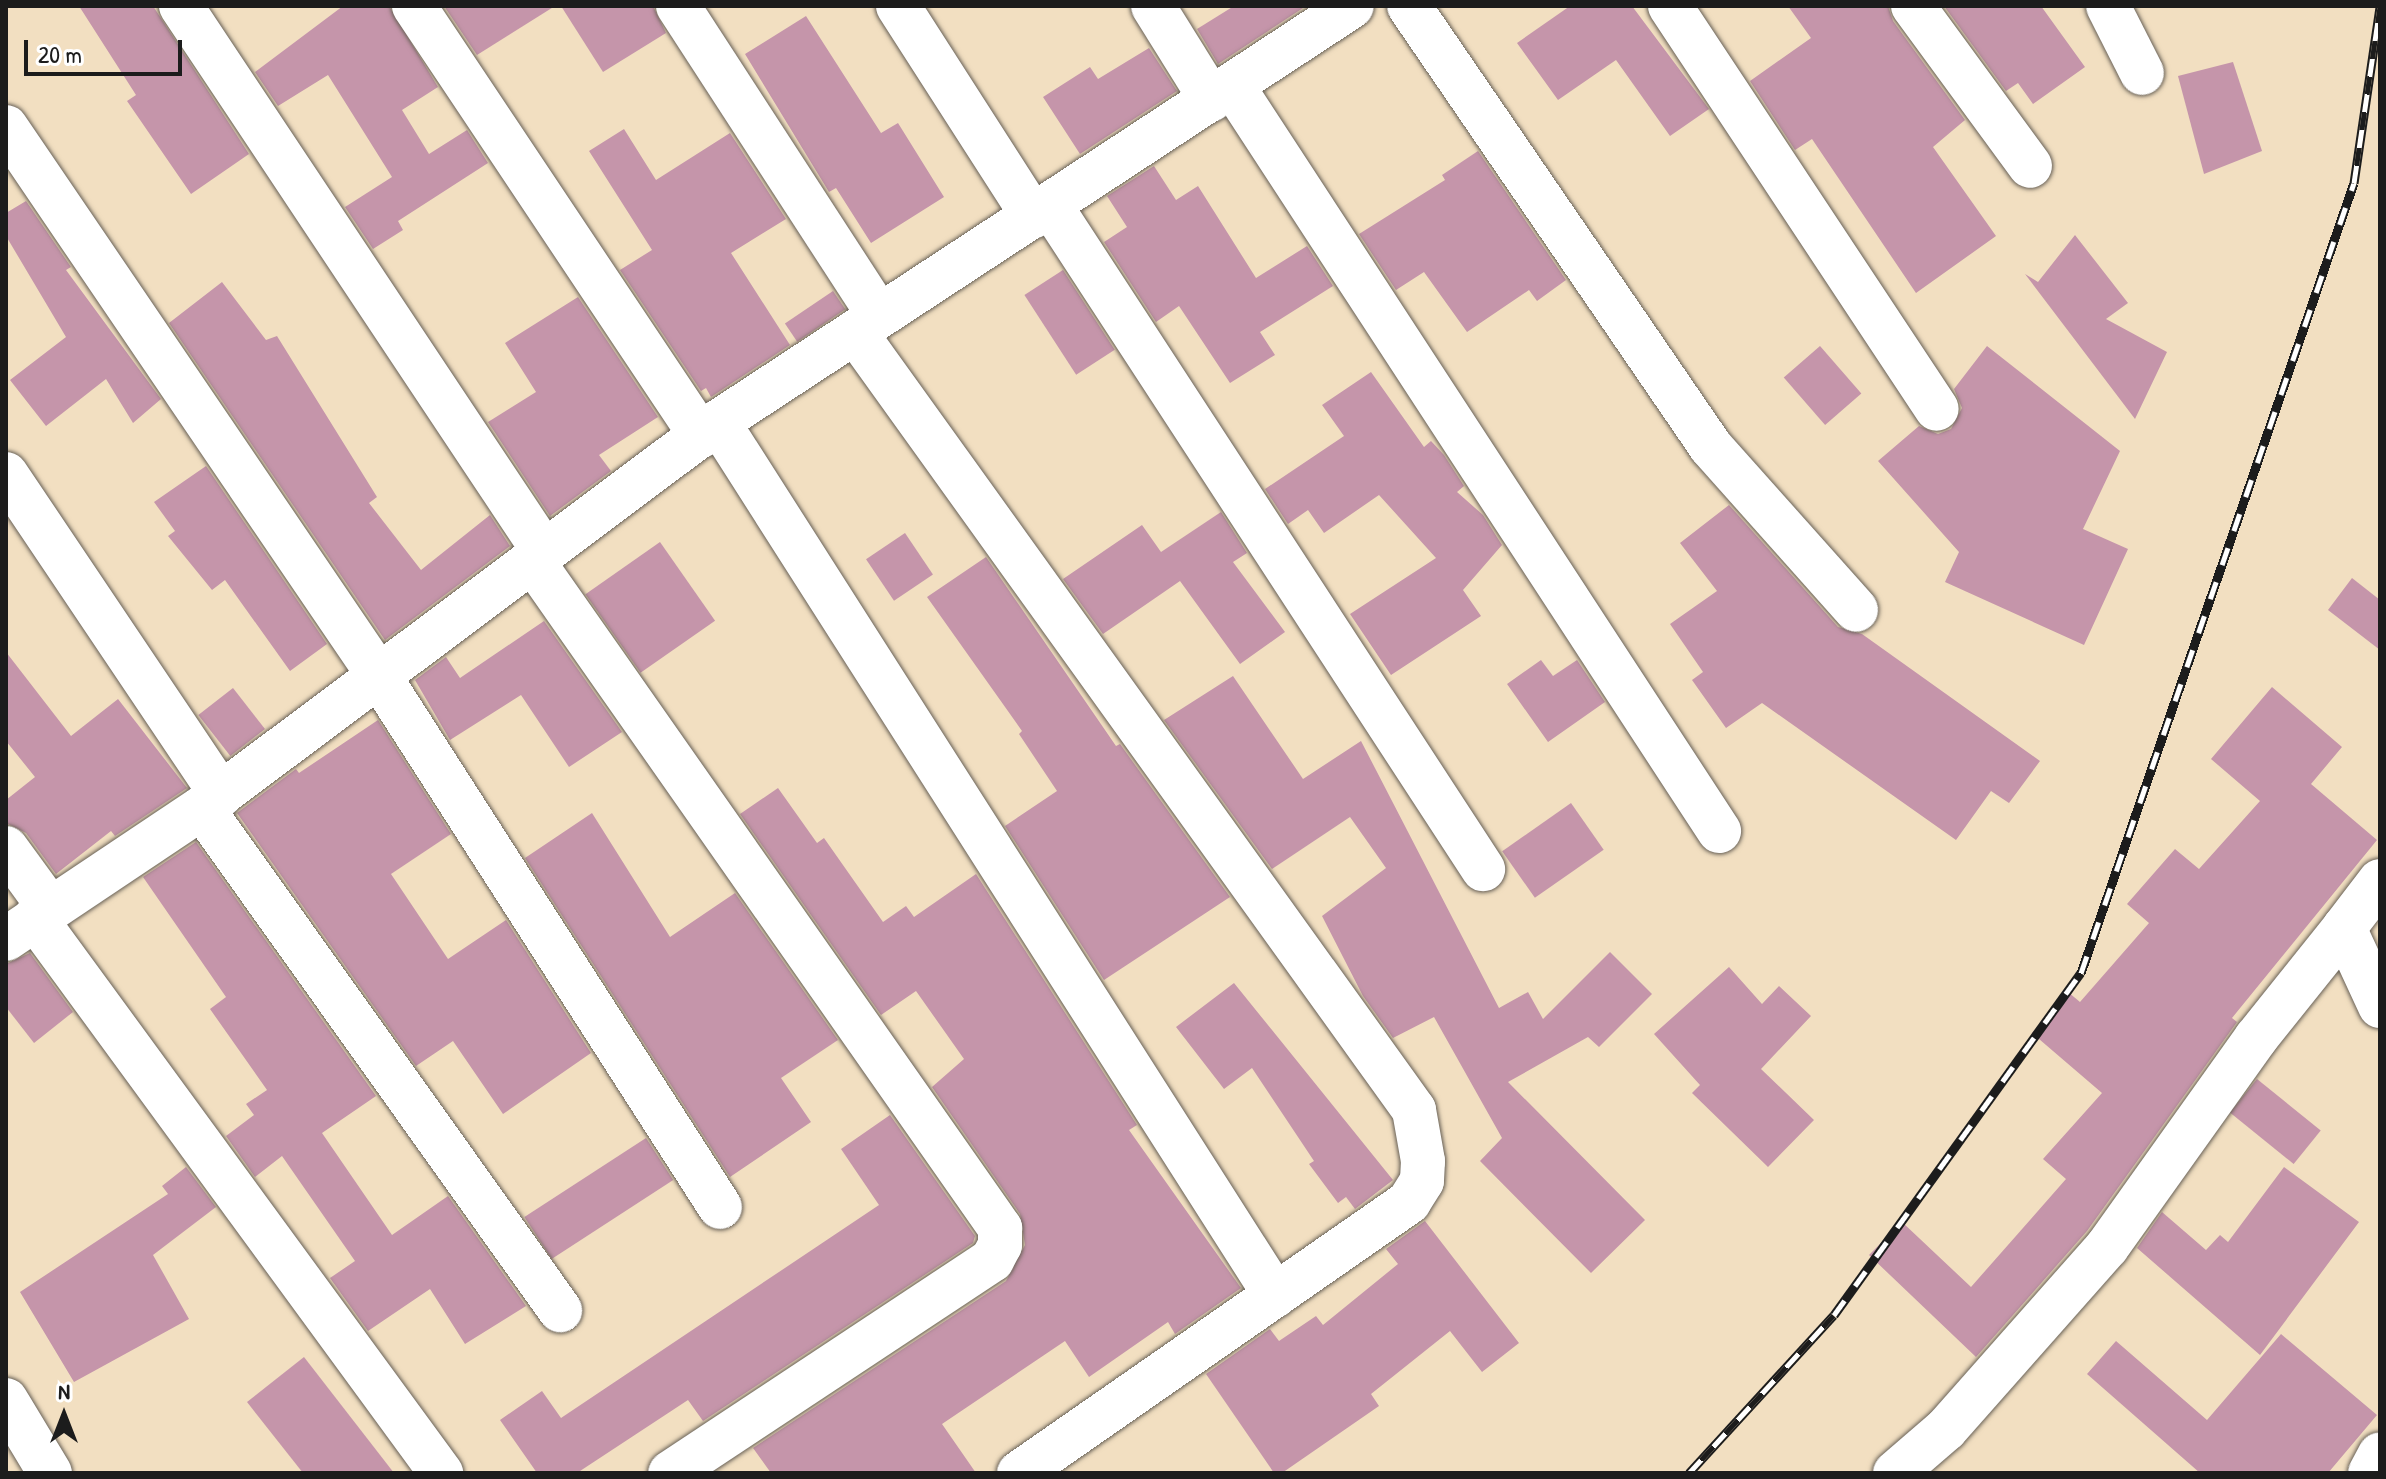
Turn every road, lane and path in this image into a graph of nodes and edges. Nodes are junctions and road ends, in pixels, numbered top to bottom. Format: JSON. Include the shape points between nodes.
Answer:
{"nodes":[{"id":1,"x":181,"y":6,"type":"edge"},
{"id":2,"x":414,"y":6,"type":"edge"},
{"id":3,"x":678,"y":6,"type":"edge"},
{"id":4,"x":898,"y":6,"type":"edge"},
{"id":5,"x":1153,"y":6,"type":"edge"},
{"id":6,"x":1352,"y":6,"type":"edge"},
{"id":7,"x":1409,"y":6,"type":"edge"},
{"id":8,"x":1670,"y":6,"type":"edge"},
{"id":9,"x":1913,"y":6,"type":"edge"},
{"id":10,"x":2108,"y":6,"type":"edge"},
{"id":11,"x":2142,"y":73,"type":"dead end"},
{"id":12,"x":1222,"y":92,"type":"junction"},
{"id":13,"x":6,"y":127,"type":"edge"},
{"id":14,"x":2030,"y":166,"type":"dead end"},
{"id":15,"x":1042,"y":210,"type":"junction"},
{"id":16,"x":867,"y":324,"type":"junction"},
{"id":17,"x":1937,"y":409,"type":"dead end"},
{"id":18,"x":710,"y":429,"type":"junction"},
{"id":19,"x":6,"y":474,"type":"edge"},
{"id":20,"x":538,"y":556,"type":"junction"},
{"id":21,"x":1856,"y":610,"type":"dead end"},
{"id":22,"x":379,"y":676,"type":"junction"},
{"id":23,"x":212,"y":801,"type":"junction"},
{"id":24,"x":1719,"y":831,"type":"dead end"},
{"id":25,"x":6,"y":848,"type":"edge"},
{"id":26,"x":1483,"y":869,"type":"dead end"},
{"id":27,"x":2380,"y":881,"type":"edge"},
{"id":28,"x":30,"y":921,"type":"edge"},
{"id":29,"x":2344,"y":928,"type":"junction"},
{"id":30,"x":2380,"y":1006,"type":"edge"},
{"id":31,"x":720,"y":1207,"type":"dead end"},
{"id":32,"x":1275,"y":1295,"type":"junction"},
{"id":33,"x":560,"y":1310,"type":"dead end"},
{"id":34,"x":6,"y":1400,"type":"edge"},
{"id":35,"x":2380,"y":1454,"type":"edge"},
{"id":36,"x":50,"y":1473,"type":"edge"},
{"id":37,"x":441,"y":1473,"type":"edge"},
{"id":38,"x":670,"y":1473,"type":"edge"},
{"id":39,"x":1019,"y":1473,"type":"edge"},
{"id":40,"x":1895,"y":1473,"type":"edge"},
{"id":41,"x":2370,"y":1473,"type":"edge"}],
"edges":[{"from":1,"to":20,"type":"street"},
{"from":2,"to":18,"type":"street"},
{"from":3,"to":16,"type":"street"},
{"from":4,"to":15,"type":"street"},
{"from":5,"to":12,"type":"street"},
{"from":6,"to":12,"type":"street"},
{"from":7,"to":21,"type":"street","via":[[1711,447]]},
{"from":8,"to":17,"type":"street"},
{"from":9,"to":14,"type":"street"},
{"from":10,"to":11,"type":"street"},
{"from":12,"to":15,"type":"street"},
{"from":12,"to":24,"type":"street"},
{"from":13,"to":22,"type":"street"},
{"from":15,"to":16,"type":"street"},
{"from":15,"to":26,"type":"street"},
{"from":16,"to":18,"type":"street"},
{"from":16,"to":32,"type":"street","via":[[1414,1110],[1422,1181],[1409,1202]]},
{"from":18,"to":20,"type":"street"},
{"from":18,"to":32,"type":"street"},
{"from":19,"to":23,"type":"street"},
{"from":20,"to":22,"type":"street"},
{"from":20,"to":38,"type":"street","via":[[1000,1228],[1000,1245],[992,1260]]},
{"from":22,"to":23,"type":"street"},
{"from":22,"to":31,"type":"street"},
{"from":23,"to":28,"type":"street"},
{"from":23,"to":33,"type":"street"},
{"from":25,"to":28,"type":"street"},
{"from":27,"to":29,"type":"street"},
{"from":28,"to":37,"type":"street"},
{"from":29,"to":30,"type":"street"},
{"from":29,"to":40,"type":"street","via":[[2256,1038],[2107,1247],[1946,1429]]},
{"from":32,"to":39,"type":"street"},
{"from":34,"to":36,"type":"street"},
{"from":35,"to":41,"type":"street"}]}
